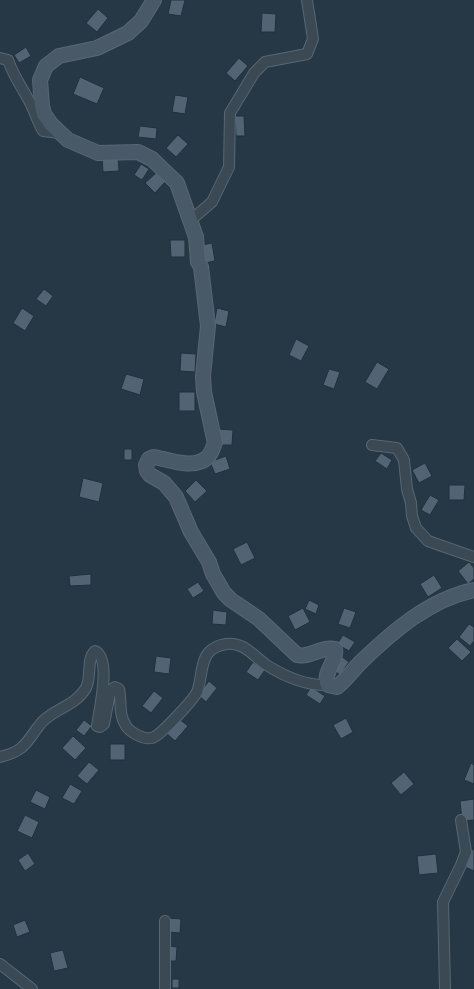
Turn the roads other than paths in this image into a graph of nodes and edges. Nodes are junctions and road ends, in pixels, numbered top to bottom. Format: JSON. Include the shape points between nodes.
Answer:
{"nodes":[{"id":1,"x":154,"y":0,"type":"edge"},
{"id":2,"x":306,"y":0,"type":"edge"},
{"id":3,"x":0,"y":58,"type":"edge"},
{"id":4,"x":60,"y":133,"type":"junction"},
{"id":5,"x":190,"y":220,"type":"junction"},
{"id":6,"x":372,"y":445,"type":"dead end"},
{"id":7,"x":474,"y":557,"type":"edge"},
{"id":8,"x":474,"y":590,"type":"edge"},
{"id":9,"x":328,"y":685,"type":"junction"},
{"id":10,"x":0,"y":758,"type":"edge"},
{"id":11,"x":461,"y":820,"type":"dead end"},
{"id":12,"x":164,"y":921,"type":"dead end"},
{"id":13,"x":0,"y":964,"type":"edge"},
{"id":14,"x":32,"y":989,"type":"edge"},
{"id":15,"x":165,"y":989,"type":"edge"},
{"id":16,"x":445,"y":989,"type":"edge"}],
"edges":[{"from":1,"to":4,"type":"street","via":[[128,33],[98,48],[59,56],[46,66],[40,80],[42,106],[44,114]]},
{"from":2,"to":5,"type":"street","via":[[313,39],[307,54],[265,62],[254,73],[230,113],[229,167],[212,202]]},
{"from":3,"to":4,"type":"street","via":[[8,60],[43,131]]},
{"from":4,"to":5,"type":"street","via":[[98,153],[138,152],[152,159],[177,184]]},
{"from":5,"to":9,"type":"street","via":[[196,237],[205,295],[208,326],[204,392],[215,443],[208,457],[197,462],[187,464],[154,457],[149,459],[147,471],[176,497],[213,574],[231,600],[259,619],[297,654],[303,656],[335,649],[336,656],[327,675]]},
{"from":6,"to":7,"type":"street","via":[[397,448],[404,460],[416,528],[428,541]]},
{"from":8,"to":9,"type":"street","via":[[435,604],[392,633],[341,684]]},
{"from":9,"to":10,"type":"street","via":[[319,686],[286,677],[242,646],[226,644],[208,653],[196,693],[180,714],[158,735],[143,737],[125,725],[116,688],[110,693],[104,724],[97,726],[103,694],[101,656],[95,651],[91,657],[88,682],[80,697],[43,721],[19,750]]},
{"from":11,"to":16,"type":"street","via":[[466,852],[443,902]]},
{"from":12,"to":15,"type":"street"},
{"from":13,"to":14,"type":"street"}]}
